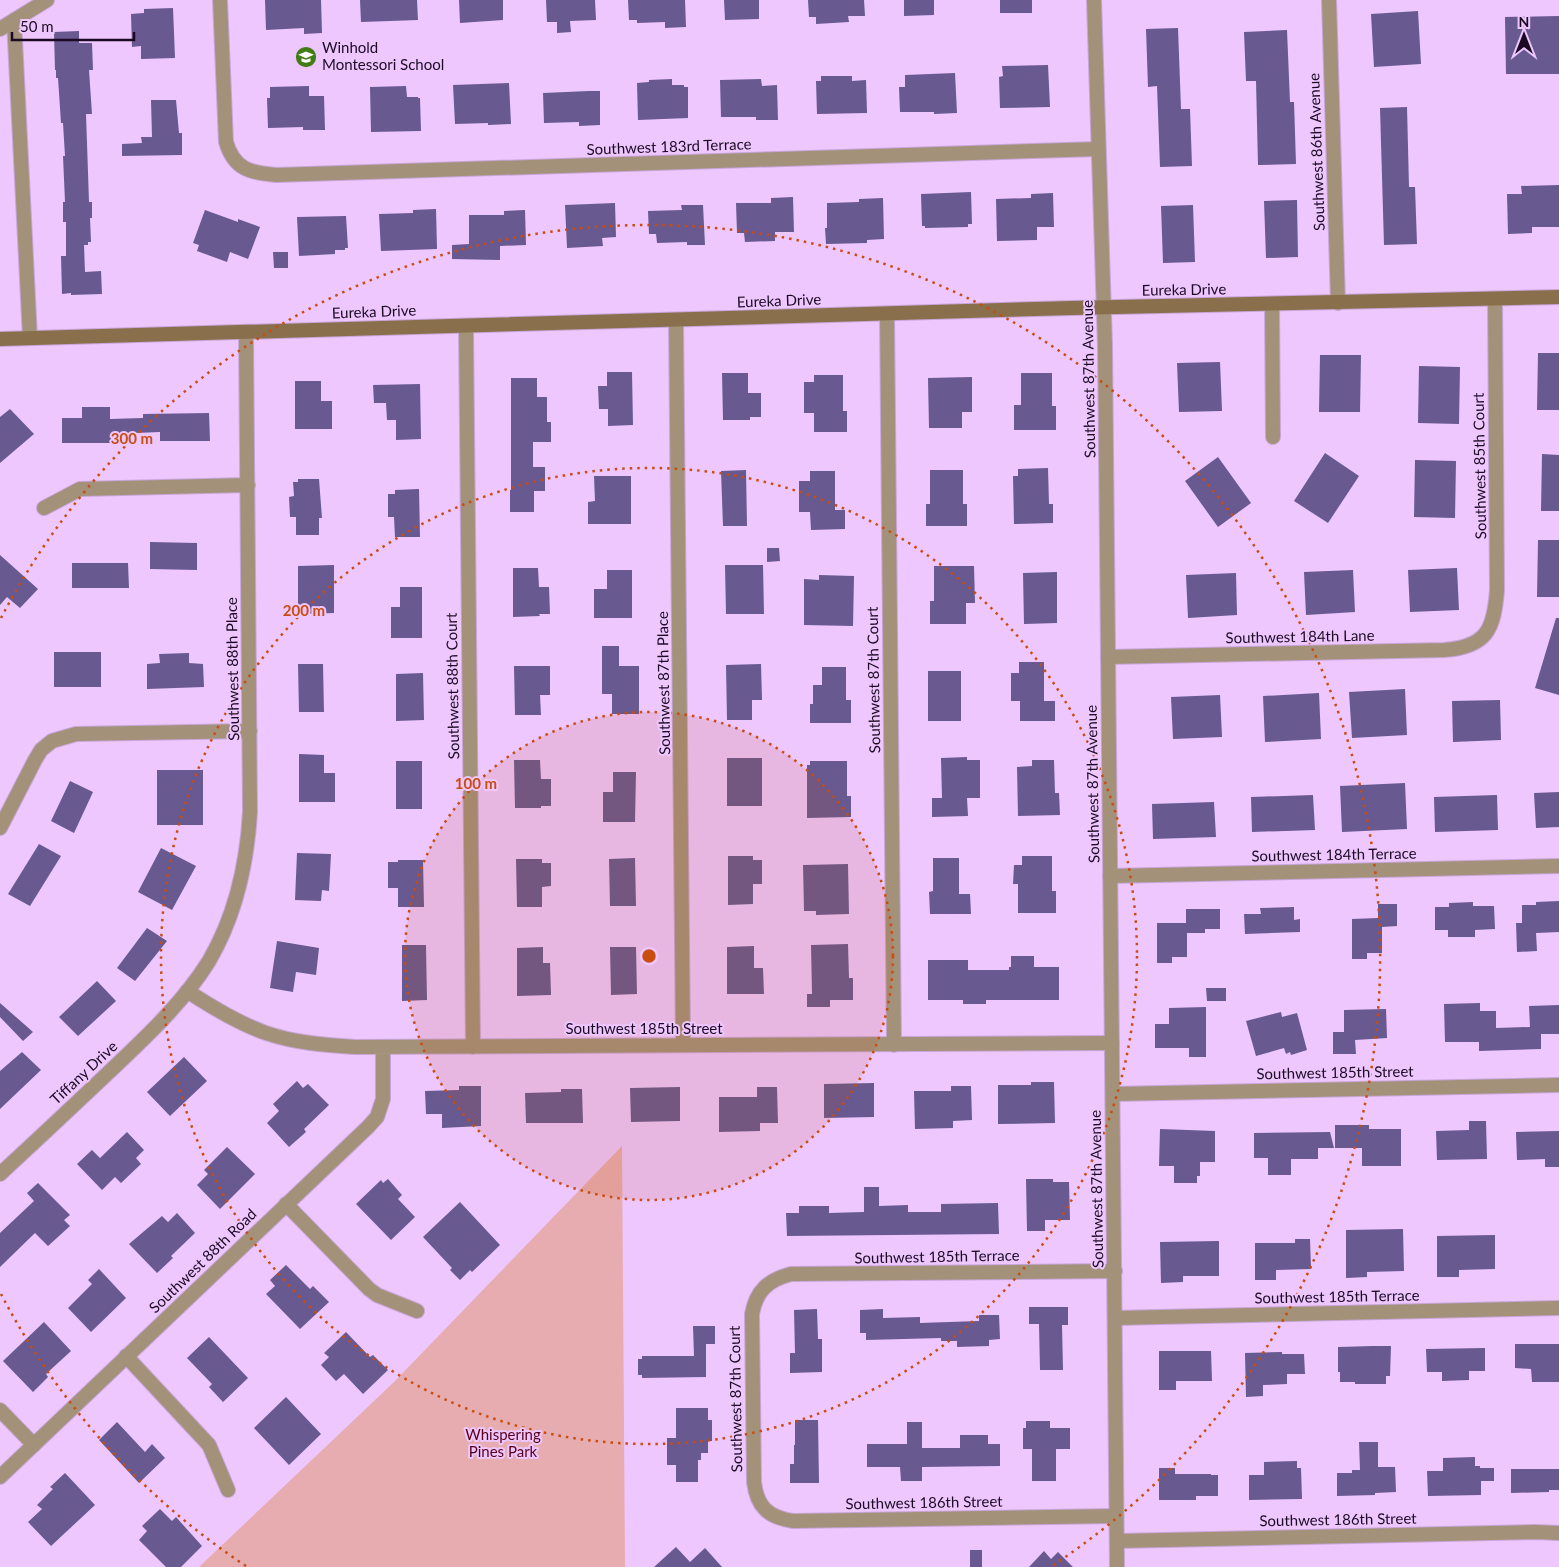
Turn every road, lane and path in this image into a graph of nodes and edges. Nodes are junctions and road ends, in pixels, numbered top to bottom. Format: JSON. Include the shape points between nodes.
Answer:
{"nodes":[{"id":1,"x":47,"y":0,"type":"edge"},
{"id":2,"x":220,"y":0,"type":"edge"},
{"id":3,"x":1094,"y":0,"type":"edge"},
{"id":4,"x":1329,"y":0,"type":"edge"},
{"id":5,"x":14,"y":20,"type":"junction"},
{"id":6,"x":0,"y":29,"type":"edge"},
{"id":7,"x":1098,"y":149,"type":"junction"},
{"id":8,"x":1559,"y":297,"type":"edge"},
{"id":9,"x":1495,"y":299,"type":"junction"},
{"id":10,"x":1338,"y":303,"type":"junction"},
{"id":11,"x":1272,"y":305,"type":"junction"},
{"id":12,"x":1104,"y":307,"type":"junction"},
{"id":13,"x":886,"y":314,"type":"junction"},
{"id":14,"x":676,"y":320,"type":"junction"},
{"id":15,"x":466,"y":326,"type":"junction"},
{"id":16,"x":246,"y":332,"type":"junction"},
{"id":17,"x":30,"y":338,"type":"junction"},
{"id":18,"x":0,"y":339,"type":"edge"},
{"id":19,"x":1273,"y":437,"type":"dead end"},
{"id":20,"x":248,"y":485,"type":"junction"},
{"id":21,"x":44,"y":508,"type":"dead end"},
{"id":22,"x":1488,"y":632,"type":"joint"},
{"id":23,"x":1108,"y":657,"type":"junction"},
{"id":24,"x":250,"y":731,"type":"junction"},
{"id":25,"x":0,"y":828,"type":"edge"},
{"id":26,"x":1559,"y":866,"type":"edge"},
{"id":27,"x":1110,"y":876,"type":"junction"},
{"id":28,"x":187,"y":991,"type":"junction"},
{"id":29,"x":1112,"y":1043,"type":"junction"},
{"id":30,"x":684,"y":1045,"type":"junction"},
{"id":31,"x":894,"y":1045,"type":"junction"},
{"id":32,"x":473,"y":1046,"type":"junction"},
{"id":33,"x":383,"y":1047,"type":"junction"},
{"id":34,"x":1559,"y":1085,"type":"edge"},
{"id":35,"x":1113,"y":1094,"type":"junction"},
{"id":36,"x":0,"y":1174,"type":"edge"},
{"id":37,"x":286,"y":1204,"type":"junction"},
{"id":38,"x":1115,"y":1271,"type":"junction"},
{"id":39,"x":763,"y":1287,"type":"joint"},
{"id":40,"x":1559,"y":1308,"type":"edge"},
{"id":41,"x":417,"y":1311,"type":"dead end"},
{"id":42,"x":1115,"y":1318,"type":"junction"},
{"id":43,"x":126,"y":1356,"type":"junction"},
{"id":44,"x":0,"y":1410,"type":"edge"},
{"id":45,"x":34,"y":1445,"type":"junction"},
{"id":46,"x":0,"y":1477,"type":"edge"},
{"id":47,"x":228,"y":1490,"type":"dead end"},
{"id":48,"x":765,"y":1510,"type":"joint"},
{"id":49,"x":1116,"y":1516,"type":"junction"},
{"id":50,"x":1559,"y":1533,"type":"edge"},
{"id":51,"x":1117,"y":1541,"type":"junction"},
{"id":52,"x":1117,"y":1567,"type":"edge"}],
"edges":[{"from":1,"to":5,"type":"street"},
{"from":2,"to":7,"type":"street","name":"Southwest 183rd Terrace","via":[[226,142],[235,161],[251,172],[276,176]]},
{"from":3,"to":7,"type":"street","name":"Southwest 87th Avenue"},
{"from":4,"to":10,"type":"street","name":"Southwest 86th Avenue"},
{"from":5,"to":6,"type":"street"},
{"from":5,"to":17,"type":"street"},
{"from":7,"to":12,"type":"street","name":"Southwest 87th Avenue"},
{"from":8,"to":9,"type":"main road","name":"Eureka Drive"},
{"from":9,"to":10,"type":"main road","name":"Eureka Drive"},
{"from":9,"to":22,"type":"street","name":"Southwest 85th Court","via":[[1497,590],[1495,615]]},
{"from":10,"to":11,"type":"main road","name":"Eureka Drive"},
{"from":11,"to":12,"type":"main road","name":"Eureka Drive"},
{"from":11,"to":19,"type":"street"},
{"from":12,"to":13,"type":"main road","name":"Eureka Drive"},
{"from":12,"to":23,"type":"street","name":"Southwest 87th Avenue"},
{"from":13,"to":14,"type":"main road","name":"Eureka Drive"},
{"from":13,"to":31,"type":"street","name":"Southwest 87th Court"},
{"from":14,"to":15,"type":"main road","name":"Eureka Drive"},
{"from":14,"to":30,"type":"street","name":"Southwest 87th Place"},
{"from":15,"to":16,"type":"main road","name":"Eureka Drive"},
{"from":15,"to":32,"type":"street","name":"Southwest 88th Court"},
{"from":16,"to":17,"type":"main road","name":"Eureka Drive"},
{"from":16,"to":20,"type":"street","name":"Southwest 88th Place"},
{"from":17,"to":18,"type":"main road","name":"Eureka Drive"},
{"from":20,"to":21,"type":"street","via":[[80,489]]},
{"from":20,"to":24,"type":"street","name":"Southwest 88th Place"},
{"from":22,"to":23,"type":"street","name":"Southwest 184th Lane","via":[[1471,645],[1444,650]]},
{"from":23,"to":27,"type":"street","name":"Southwest 87th Avenue"},
{"from":24,"to":25,"type":"street","via":[[90,733],[52,740],[35,760]]},
{"from":24,"to":28,"type":"street","name":"Southwest 88th Place","via":[[250,812],[242,876],[220,939]]},
{"from":26,"to":27,"type":"street","name":"Southwest 184th Terrace"},
{"from":27,"to":29,"type":"street","name":"Southwest 87th Avenue"},
{"from":28,"to":33,"type":"street","name":"Southwest 185th Street","via":[[216,1010],[266,1033],[309,1043]]},
{"from":28,"to":36,"type":"street","name":"Tiffany Drive","via":[[128,1054]]},
{"from":29,"to":31,"type":"street","name":"Southwest 185th Street"},
{"from":29,"to":35,"type":"street","name":"Southwest 87th Avenue"},
{"from":30,"to":31,"type":"street","name":"Southwest 185th Street"},
{"from":30,"to":32,"type":"street","name":"Southwest 185th Street"},
{"from":32,"to":33,"type":"street","name":"Southwest 185th Street"},
{"from":33,"to":37,"type":"street","name":"Southwest 88th Road","via":[[383,1100],[377,1117]]},
{"from":34,"to":35,"type":"street","name":"Southwest 185th Street"},
{"from":35,"to":38,"type":"street","name":"Southwest 87th Avenue"},
{"from":37,"to":41,"type":"street","via":[[377,1295]]},
{"from":37,"to":43,"type":"street","name":"Southwest 88th Road"},
{"from":38,"to":39,"type":"street","name":"Southwest 185th Terrace","via":[[791,1274]]},
{"from":38,"to":42,"type":"street","name":"Southwest 87th Avenue"},
{"from":39,"to":48,"type":"street","name":"Southwest 87th Court","via":[[754,1305],[752,1324],[754,1482],[759,1502]]},
{"from":40,"to":42,"type":"street","name":"Southwest 185th Terrace"},
{"from":42,"to":49,"type":"street","name":"Southwest 87th Avenue"},
{"from":43,"to":45,"type":"street","name":"Southwest 88th Road"},
{"from":43,"to":47,"type":"street","via":[[209,1445]]},
{"from":44,"to":45,"type":"street"},
{"from":45,"to":46,"type":"street","name":"Southwest 88th Road"},
{"from":48,"to":49,"type":"street","name":"Southwest 186th Street","via":[[773,1516],[793,1521]]},
{"from":49,"to":51,"type":"street","name":"Southwest 87th Avenue"},
{"from":50,"to":51,"type":"street","name":"Southwest 186th Street"},
{"from":51,"to":52,"type":"street","name":"Southwest 87th Avenue"}]}
